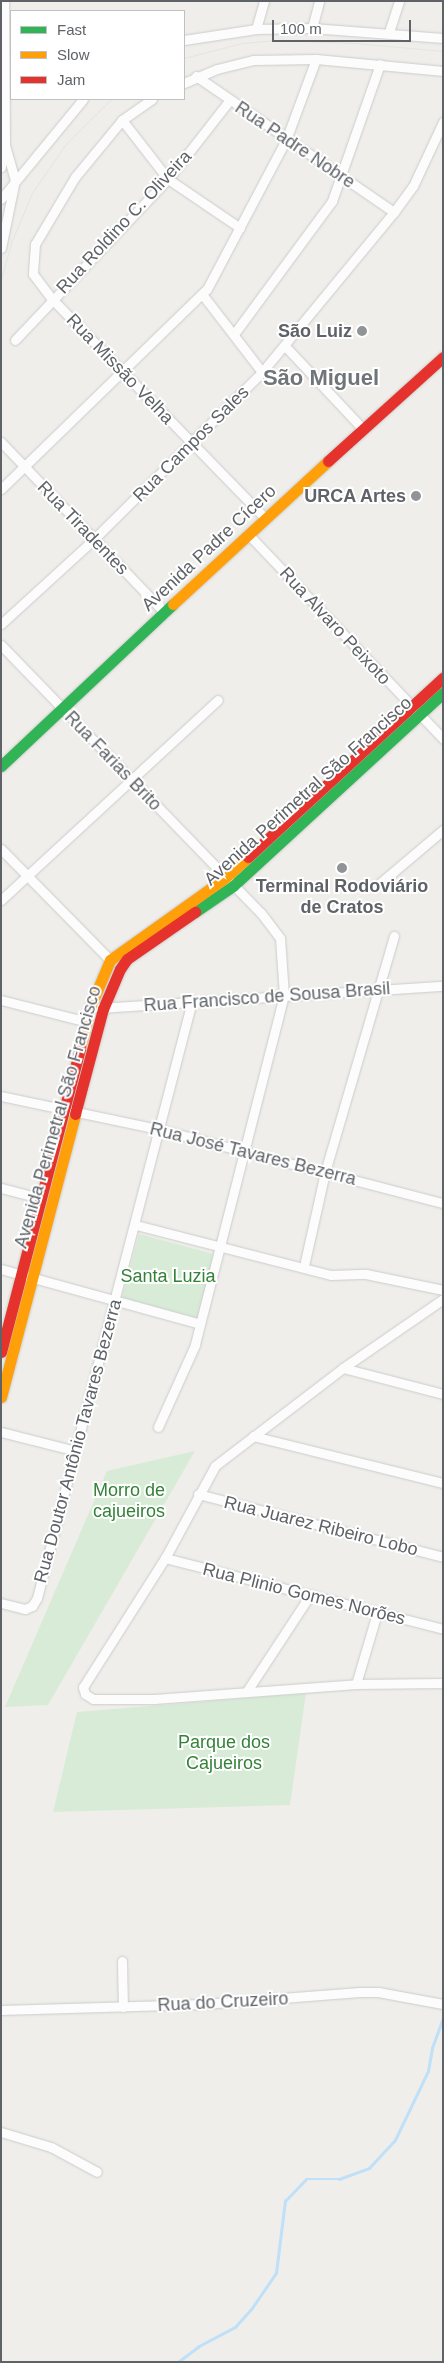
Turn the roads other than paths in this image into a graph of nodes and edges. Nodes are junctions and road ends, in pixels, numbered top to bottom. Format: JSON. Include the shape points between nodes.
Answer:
{"nodes":[{"id":1,"x":4,"y":1,"type":"edge"},
{"id":2,"x":264,"y":1,"type":"edge"},
{"id":3,"x":319,"y":1,"type":"edge"},
{"id":4,"x":399,"y":1,"type":"edge"},
{"id":5,"x":312,"y":28,"type":"junction"},
{"id":6,"x":256,"y":29,"type":"junction"},
{"id":7,"x":389,"y":32,"type":"junction"},
{"id":8,"x":443,"y":38,"type":"edge"},
{"id":9,"x":185,"y":40,"type":"edge"},
{"id":10,"x":316,"y":59,"type":"junction"},
{"id":11,"x":380,"y":64,"type":"junction"},
{"id":12,"x":443,"y":70,"type":"edge"},
{"id":13,"x":196,"y":76,"type":"junction"},
{"id":14,"x":185,"y":82,"type":"edge"},
{"id":15,"x":82,"y":100,"type":"edge"},
{"id":16,"x":151,"y":100,"type":"edge"},
{"id":17,"x":229,"y":101,"type":"junction"},
{"id":18,"x":122,"y":120,"type":"junction"},
{"id":19,"x":443,"y":122,"type":"edge"},
{"id":20,"x":286,"y":140,"type":"junction"},
{"id":21,"x":5,"y":144,"type":"junction"},
{"id":22,"x":1,"y":167,"type":"edge"},
{"id":23,"x":342,"y":176,"type":"junction"},
{"id":24,"x":168,"y":179,"type":"junction"},
{"id":25,"x":15,"y":180,"type":"junction"},
{"id":26,"x":1,"y":200,"type":"edge"},
{"id":27,"x":394,"y":212,"type":"junction"},
{"id":28,"x":240,"y":228,"type":"junction"},
{"id":29,"x":1,"y":248,"type":"edge"},
{"id":30,"x":202,"y":294,"type":"junction"},
{"id":31,"x":52,"y":299,"type":"junction"},
{"id":32,"x":234,"y":334,"type":"junction"},
{"id":33,"x":15,"y":340,"type":"dead end"},
{"id":34,"x":285,"y":346,"type":"junction"},
{"id":35,"x":443,"y":357,"type":"edge"},
{"id":36,"x":122,"y":372,"type":"junction"},
{"id":37,"x":262,"y":372,"type":"junction"},
{"id":38,"x":363,"y":429,"type":"junction"},
{"id":39,"x":1,"y":442,"type":"edge"},
{"id":40,"x":193,"y":443,"type":"junction"},
{"id":41,"x":24,"y":467,"type":"junction"},
{"id":42,"x":1,"y":489,"type":"edge"},
{"id":43,"x":265,"y":518,"type":"junction"},
{"id":44,"x":248,"y":534,"type":"junction"},
{"id":45,"x":94,"y":540,"type":"junction"},
{"id":46,"x":165,"y":613,"type":"junction"},
{"id":47,"x":1,"y":624,"type":"edge"},
{"id":48,"x":1,"y":645,"type":"edge"},
{"id":49,"x":443,"y":678,"type":"edge"},
{"id":50,"x":443,"y":693,"type":"edge"},
{"id":51,"x":218,"y":700,"type":"dead end"},
{"id":52,"x":62,"y":708,"type":"junction"},
{"id":53,"x":415,"y":711,"type":"junction"},
{"id":54,"x":443,"y":739,"type":"edge"},
{"id":55,"x":1,"y":766,"type":"edge"},
{"id":56,"x":130,"y":779,"type":"junction"},
{"id":57,"x":319,"y":791,"type":"junction"},
{"id":58,"x":328,"y":800,"type":"junction"},
{"id":59,"x":443,"y":830,"type":"edge"},
{"id":60,"x":1,"y":849,"type":"edge"},
{"id":61,"x":27,"y":875,"type":"junction"},
{"id":62,"x":229,"y":882,"type":"junction"},
{"id":63,"x":379,"y":884,"type":"dead end"},
{"id":64,"x":1,"y":900,"type":"edge"},
{"id":65,"x":158,"y":932,"type":"junction"},
{"id":66,"x":394,"y":936,"type":"dead end"},
{"id":67,"x":110,"y":960,"type":"junction"},
{"id":68,"x":443,"y":986,"type":"edge"},
{"id":69,"x":377,"y":988,"type":"junction"},
{"id":70,"x":284,"y":995,"type":"junction"},
{"id":71,"x":1,"y":1000,"type":"edge"},
{"id":72,"x":192,"y":1001,"type":"junction"},
{"id":73,"x":91,"y":1006,"type":"junction"},
{"id":74,"x":103,"y":1009,"type":"junction"},
{"id":75,"x":87,"y":1022,"type":"junction"},
{"id":76,"x":1,"y":1096,"type":"edge"},
{"id":77,"x":63,"y":1108,"type":"junction"},
{"id":78,"x":76,"y":1112,"type":"junction"},
{"id":79,"x":158,"y":1129,"type":"junction"},
{"id":80,"x":244,"y":1151,"type":"junction"},
{"id":81,"x":325,"y":1172,"type":"junction"},
{"id":82,"x":1,"y":1188,"type":"edge"},
{"id":83,"x":40,"y":1198,"type":"junction"},
{"id":84,"x":443,"y":1203,"type":"edge"},
{"id":85,"x":136,"y":1225,"type":"junction"},
{"id":86,"x":221,"y":1246,"type":"junction"},
{"id":87,"x":304,"y":1266,"type":"junction"},
{"id":88,"x":1,"y":1269,"type":"edge"},
{"id":89,"x":27,"y":1276,"type":"junction"},
{"id":90,"x":443,"y":1290,"type":"edge"},
{"id":91,"x":443,"y":1299,"type":"edge"},
{"id":92,"x":115,"y":1302,"type":"junction"},
{"id":93,"x":200,"y":1324,"type":"junction"},
{"id":94,"x":1,"y":1352,"type":"edge"},
{"id":95,"x":343,"y":1368,"type":"junction"},
{"id":96,"x":443,"y":1394,"type":"edge"},
{"id":97,"x":1,"y":1397,"type":"edge"},
{"id":98,"x":158,"y":1426,"type":"dead end"},
{"id":99,"x":1,"y":1432,"type":"edge"},
{"id":100,"x":253,"y":1436,"type":"junction"},
{"id":101,"x":76,"y":1451,"type":"junction"},
{"id":102,"x":443,"y":1483,"type":"edge"},
{"id":103,"x":198,"y":1494,"type":"junction"},
{"id":104,"x":443,"y":1557,"type":"edge"},
{"id":105,"x":165,"y":1558,"type":"junction"},
{"id":106,"x":310,"y":1595,"type":"junction"},
{"id":107,"x":1,"y":1602,"type":"edge"},
{"id":108,"x":377,"y":1612,"type":"junction"},
{"id":109,"x":443,"y":1629,"type":"edge"},
{"id":110,"x":443,"y":1683,"type":"edge"},
{"id":111,"x":356,"y":1684,"type":"junction"},
{"id":112,"x":247,"y":1691,"type":"junction"},
{"id":113,"x":122,"y":1961,"type":"dead end"},
{"id":114,"x":443,"y":2004,"type":"edge"},
{"id":115,"x":123,"y":2007,"type":"junction"},
{"id":116,"x":1,"y":2010,"type":"edge"},
{"id":117,"x":1,"y":2132,"type":"edge"},
{"id":118,"x":97,"y":2172,"type":"dead end"}],
"edges":[{"from":1,"to":21,"type":"street"},
{"from":2,"to":6,"type":"street"},
{"from":3,"to":5,"type":"street"},
{"from":4,"to":7,"type":"street"},
{"from":5,"to":6,"type":"street"},
{"from":5,"to":7,"type":"street"},
{"from":6,"to":9,"type":"street"},
{"from":7,"to":8,"type":"street"},
{"from":10,"to":11,"type":"street"},
{"from":10,"to":13,"type":"street","via":[[254,60]]},
{"from":10,"to":20,"type":"street"},
{"from":11,"to":12,"type":"street"},
{"from":11,"to":23,"type":"street"},
{"from":13,"to":14,"type":"street"},
{"from":13,"to":17,"type":"street","name":"Rua Padre Nobre"},
{"from":15,"to":25,"type":"street"},
{"from":16,"to":18,"type":"street"},
{"from":17,"to":20,"type":"street","name":"Rua Padre Nobre"},
{"from":17,"to":24,"type":"street","name":"Rua Roldino C. Oliveira"},
{"from":18,"to":24,"type":"street"},
{"from":18,"to":31,"type":"street","name":"Rua Missão Velha","via":[[74,177],[35,244],[31,262],[38,283]]},
{"from":19,"to":27,"type":"street","name":"Rua Campos Sales","via":[[413,186]]},
{"from":20,"to":23,"type":"street","name":"Rua Padre Nobre"},
{"from":20,"to":28,"type":"street"},
{"from":21,"to":22,"type":"street"},
{"from":21,"to":25,"type":"street"},
{"from":23,"to":27,"type":"street","name":"Rua Padre Nobre"},
{"from":23,"to":32,"type":"street","via":[[332,201]]},
{"from":24,"to":28,"type":"street"},
{"from":24,"to":31,"type":"street","name":"Rua Roldino C. Oliveira"},
{"from":25,"to":26,"type":"street"},
{"from":25,"to":29,"type":"street"},
{"from":27,"to":34,"type":"street","name":"Rua Campos Sales"},
{"from":28,"to":30,"type":"street"},
{"from":30,"to":32,"type":"street"},
{"from":30,"to":36,"type":"street"},
{"from":31,"to":33,"type":"street","name":"Rua Roldino C. Oliveira"},
{"from":31,"to":36,"type":"street","name":"Rua Missão Velha"},
{"from":32,"to":37,"type":"street"},
{"from":34,"to":37,"type":"street","name":"Rua Campos Sales"},
{"from":34,"to":38,"type":"street"},
{"from":35,"to":38,"type":"main road","name":"Avenida Padre Cícero"},
{"from":36,"to":40,"type":"street","name":"Rua Missão Velha"},
{"from":36,"to":41,"type":"street"},
{"from":37,"to":40,"type":"street","name":"Rua Campos Sales"},
{"from":38,"to":43,"type":"main road","name":"Avenida Padre Cícero"},
{"from":39,"to":41,"type":"street","name":"Rua Tiradentes"},
{"from":40,"to":43,"type":"street","name":"Rua Missão Velha"},
{"from":40,"to":45,"type":"street","name":"Rua Campos Sales"},
{"from":41,"to":42,"type":"street"},
{"from":41,"to":45,"type":"street","name":"Rua Tiradentes"},
{"from":43,"to":44,"type":"main road","name":"Avenida Padre Cícero"},
{"from":44,"to":46,"type":"main road","name":"Avenida Padre Cícero"},
{"from":44,"to":53,"type":"street","name":"Rua Alvaro Peixoto"},
{"from":45,"to":46,"type":"street","name":"Rua Tiradentes"},
{"from":45,"to":47,"type":"street","name":"Rua Campos Sales"},
{"from":46,"to":52,"type":"main road","name":"Avenida Padre Cícero"},
{"from":48,"to":52,"type":"street","name":"Rua Farias Brito"},
{"from":49,"to":53,"type":"main road","name":"Avenida Perimetral São Francisco"},
{"from":50,"to":53,"type":"main road","name":"Avenida Perimetral São Francisco"},
{"from":51,"to":56,"type":"street"},
{"from":52,"to":55,"type":"main road","name":"Avenida Padre Cícero"},
{"from":52,"to":56,"type":"street","name":"Rua Farias Brito"},
{"from":53,"to":54,"type":"street","name":"Rua Alvaro Peixoto"},
{"from":53,"to":57,"type":"main road","name":"Avenida Perimetral São Francisco"},
{"from":53,"to":58,"type":"main road","name":"Avenida Perimetral São Francisco"},
{"from":56,"to":61,"type":"street"},
{"from":56,"to":62,"type":"street","name":"Rua Farias Brito"},
{"from":57,"to":58,"type":"main road"},
{"from":57,"to":62,"type":"main road","name":"Avenida Perimetral São Francisco"},
{"from":58,"to":62,"type":"main road","name":"Avenida Perimetral São Francisco"},
{"from":59,"to":63,"type":"street"},
{"from":60,"to":61,"type":"street"},
{"from":61,"to":64,"type":"street"},
{"from":61,"to":67,"type":"street"},
{"from":62,"to":65,"type":"main road","name":"Avenida Perimetral São Francisco"},
{"from":62,"to":70,"type":"street","name":"Rua Farias Brito","via":[[261,913],[280,938]]},
{"from":65,"to":67,"type":"main road","name":"Avenida Perimetral São Francisco"},
{"from":65,"to":74,"type":"main road","name":"Avenida Perimetral São Francisco","via":[[128,959],[110,988]]},
{"from":66,"to":69,"type":"street"},
{"from":67,"to":73,"type":"main road","name":"Avenida Perimetral São Francisco"},
{"from":68,"to":69,"type":"street","name":"Rua Francisco de Sousa Brasil"},
{"from":69,"to":70,"type":"street","name":"Rua Francisco de Sousa Brasil"},
{"from":69,"to":81,"type":"street"},
{"from":70,"to":72,"type":"street","name":"Rua Francisco de Sousa Brasil"},
{"from":70,"to":80,"type":"street","name":"Rua Farias Brito"},
{"from":71,"to":75,"type":"street"},
{"from":72,"to":74,"type":"street","name":"Rua Francisco de Sousa Brasil"},
{"from":72,"to":79,"type":"street","name":"Rua Doutor Antônio Tavares Bezerra"},
{"from":73,"to":74,"type":"street","name":"Rua Francisco de Sousa Brasil"},
{"from":73,"to":75,"type":"main road","name":"Avenida Perimetral São Francisco"},
{"from":74,"to":78,"type":"main road","name":"Avenida Perimetral São Francisco"},
{"from":75,"to":77,"type":"main road","name":"Avenida Perimetral São Francisco"},
{"from":76,"to":77,"type":"street","name":"Rua José Tavares Bezerra"},
{"from":77,"to":78,"type":"street","name":"Rua José Tavares Bezerra"},
{"from":77,"to":83,"type":"main road","name":"Avenida Perimetral São Francisco"},
{"from":78,"to":79,"type":"street","name":"Rua José Tavares Bezerra"},
{"from":78,"to":89,"type":"main road","name":"Avenida Perimetral São Francisco"},
{"from":79,"to":80,"type":"street","name":"Rua José Tavares Bezerra"},
{"from":79,"to":85,"type":"street","name":"Rua Doutor Antônio Tavares Bezerra"},
{"from":80,"to":81,"type":"street","name":"Rua José Tavares Bezerra"},
{"from":80,"to":86,"type":"street","name":"Rua Farias Brito"},
{"from":81,"to":84,"type":"street","name":"Rua José Tavares Bezerra"},
{"from":81,"to":87,"type":"street"},
{"from":82,"to":83,"type":"street"},
{"from":83,"to":89,"type":"main road","name":"Avenida Perimetral São Francisco"},
{"from":85,"to":86,"type":"street"},
{"from":85,"to":92,"type":"street","name":"Rua Doutor Antônio Tavares Bezerra"},
{"from":86,"to":87,"type":"street"},
{"from":86,"to":93,"type":"street","name":"Rua Farias Brito"},
{"from":87,"to":90,"type":"street","via":[[331,1275],[366,1274]]},
{"from":88,"to":89,"type":"street"},
{"from":89,"to":92,"type":"street"},
{"from":89,"to":94,"type":"main road","name":"Avenida Perimetral São Francisco"},
{"from":89,"to":97,"type":"main road","name":"Avenida Perimetral São Francisco"},
{"from":91,"to":95,"type":"street"},
{"from":92,"to":93,"type":"street"},
{"from":92,"to":101,"type":"street","name":"Rua Doutor Antônio Tavares Bezerra"},
{"from":93,"to":98,"type":"street","name":"Rua Farias Brito","via":[[189,1359]]},
{"from":95,"to":96,"type":"street"},
{"from":95,"to":100,"type":"street"},
{"from":99,"to":101,"type":"street"},
{"from":100,"to":102,"type":"street"},
{"from":100,"to":103,"type":"street","via":[[216,1466]]},
{"from":101,"to":107,"type":"street","name":"Rua Doutor Antônio Tavares Bezerra","via":[[36,1598],[30,1608]]},
{"from":103,"to":104,"type":"street","name":"Rua Juarez Ribeiro Lobo"},
{"from":103,"to":105,"type":"street"},
{"from":105,"to":106,"type":"street","name":"Rua Plinio Gomes Norões"},
{"from":105,"to":112,"type":"street","via":[[84,1684],[84,1692],[90,1698],[154,1699]]},
{"from":106,"to":108,"type":"street","name":"Rua Plinio Gomes Norões"},
{"from":106,"to":112,"type":"street"},
{"from":108,"to":109,"type":"street","name":"Rua Plinio Gomes Norões"},
{"from":108,"to":111,"type":"street"},
{"from":110,"to":111,"type":"street"},
{"from":111,"to":112,"type":"street"},
{"from":113,"to":115,"type":"street"},
{"from":114,"to":115,"type":"street","name":"Rua do Cruzeiro","via":[[378,1992],[360,1992]]},
{"from":115,"to":116,"type":"street","name":"Rua do Cruzeiro"},
{"from":117,"to":118,"type":"street","via":[[51,2147]]}]}
